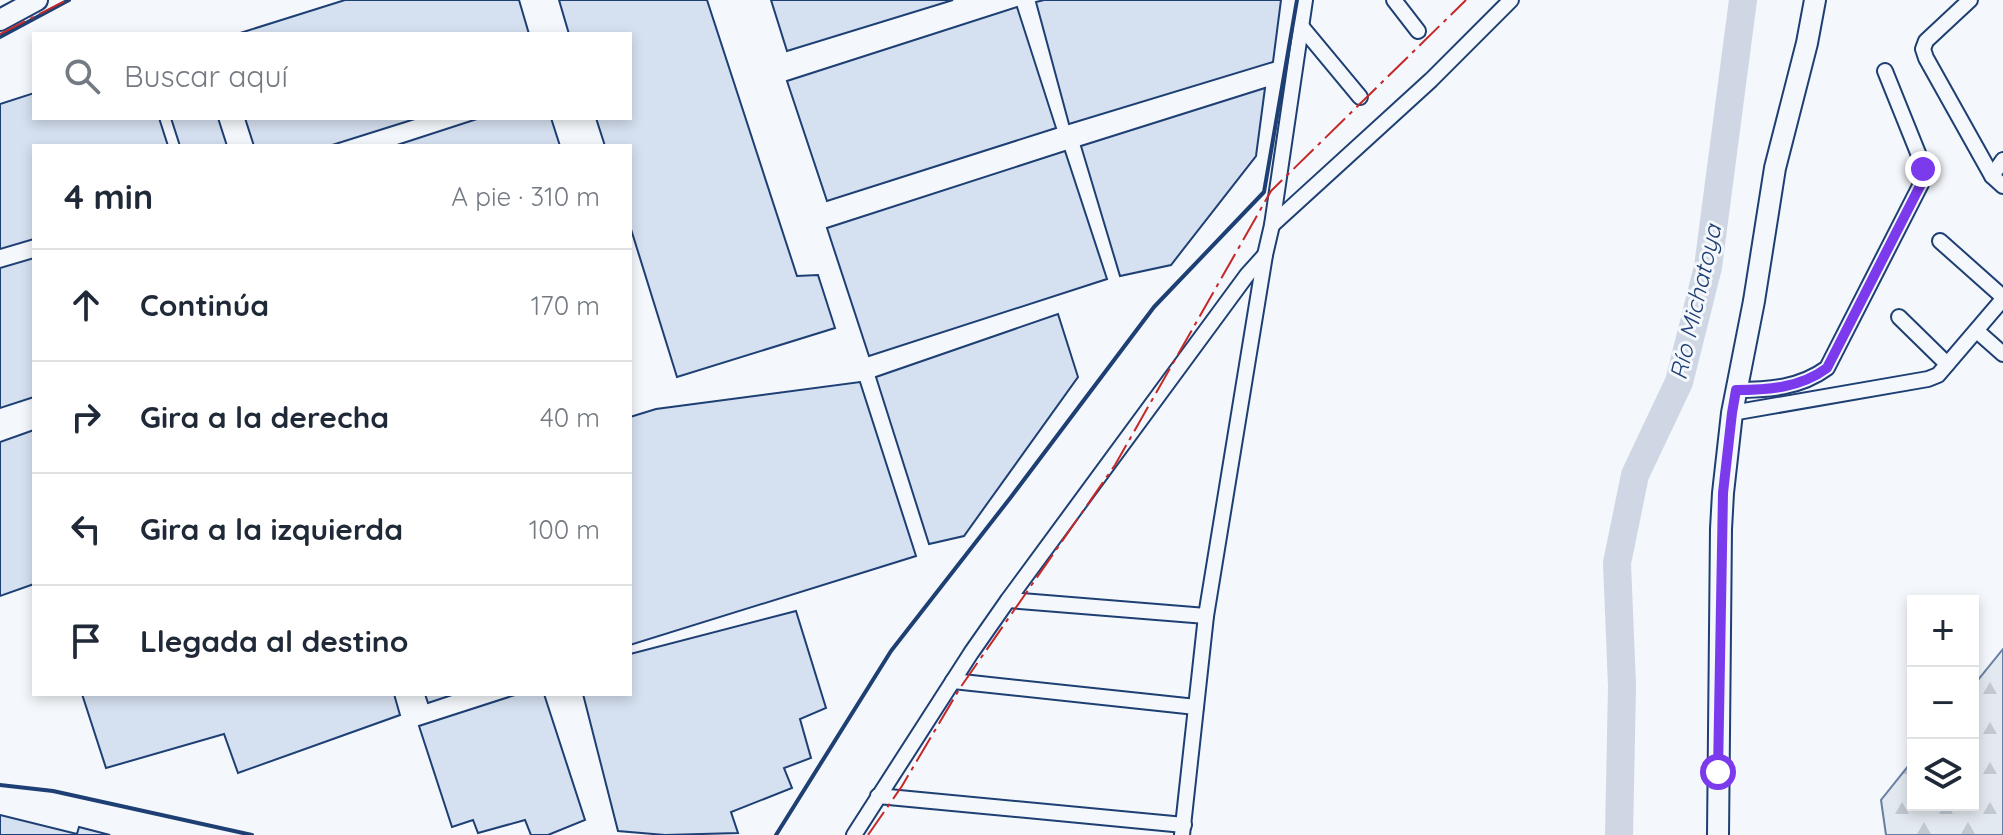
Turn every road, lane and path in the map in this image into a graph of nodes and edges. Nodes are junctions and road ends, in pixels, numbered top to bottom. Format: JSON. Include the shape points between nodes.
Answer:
{"nodes":[{"id":1,"x":37,"y":0,"type":"edge"},
{"id":2,"x":1305,"y":0,"type":"edge"},
{"id":3,"x":1394,"y":0,"type":"edge"},
{"id":4,"x":1511,"y":0,"type":"edge"},
{"id":5,"x":1815,"y":0,"type":"edge"},
{"id":6,"x":1970,"y":0,"type":"edge"},
{"id":7,"x":0,"y":20,"type":"edge"},
{"id":8,"x":1301,"y":26,"type":"junction"},
{"id":9,"x":1418,"y":31,"type":"dead end"},
{"id":10,"x":1885,"y":71,"type":"dead end"},
{"id":11,"x":1360,"y":97,"type":"dead end"},
{"id":12,"x":2003,"y":160,"type":"edge"},
{"id":13,"x":1998,"y":181,"type":"edge"},
{"id":14,"x":1272,"y":225,"type":"junction"},
{"id":15,"x":1940,"y":241,"type":"dead end"},
{"id":16,"x":1265,"y":255,"type":"junction"},
{"id":17,"x":2003,"y":298,"type":"edge"},
{"id":18,"x":1899,"y":317,"type":"dead end"},
{"id":19,"x":1977,"y":331,"type":"junction"},
{"id":20,"x":2003,"y":354,"type":"edge"},
{"id":21,"x":1947,"y":364,"type":"junction"},
{"id":22,"x":1736,"y":390,"type":"junction"},
{"id":23,"x":1732,"y":413,"type":"junction"},
{"id":24,"x":1008,"y":600,"type":"junction"},
{"id":25,"x":1206,"y":616,"type":"junction"},
{"id":26,"x":953,"y":681,"type":"junction"},
{"id":27,"x":1196,"y":707,"type":"junction"},
{"id":28,"x":878,"y":796,"type":"junction"},
{"id":29,"x":1183,"y":830,"type":"edge"},
{"id":30,"x":854,"y":835,"type":"edge"},
{"id":31,"x":1718,"y":835,"type":"edge"}],
"edges":[{"from":1,"to":7,"type":"street"},
{"from":2,"to":8,"type":"street"},
{"from":3,"to":9,"type":"street"},
{"from":4,"to":14,"type":"street"},
{"from":5,"to":22,"type":"street","via":[[1775,168]]},
{"from":6,"to":13,"type":"street","via":[[1923,49]]},
{"from":8,"to":11,"type":"street"},
{"from":8,"to":14,"type":"street"},
{"from":10,"to":22,"type":"street","via":[[1918,153],[1921,184],[1827,368],[1792,385]]},
{"from":12,"to":13,"type":"street"},
{"from":14,"to":16,"type":"street"},
{"from":15,"to":17,"type":"street"},
{"from":16,"to":24,"type":"street"},
{"from":16,"to":25,"type":"street"},
{"from":17,"to":19,"type":"street"},
{"from":18,"to":21,"type":"street"},
{"from":19,"to":20,"type":"street"},
{"from":19,"to":21,"type":"street"},
{"from":21,"to":23,"type":"street","via":[[1938,375],[1913,383]]},
{"from":22,"to":23,"type":"street"},
{"from":23,"to":31,"type":"street","via":[[1721,529]]},
{"from":24,"to":25,"type":"street"},
{"from":24,"to":26,"type":"street"},
{"from":25,"to":27,"type":"street"},
{"from":26,"to":27,"type":"street"},
{"from":26,"to":28,"type":"street"},
{"from":27,"to":29,"type":"street"},
{"from":28,"to":29,"type":"street"},
{"from":28,"to":30,"type":"street"}]}
